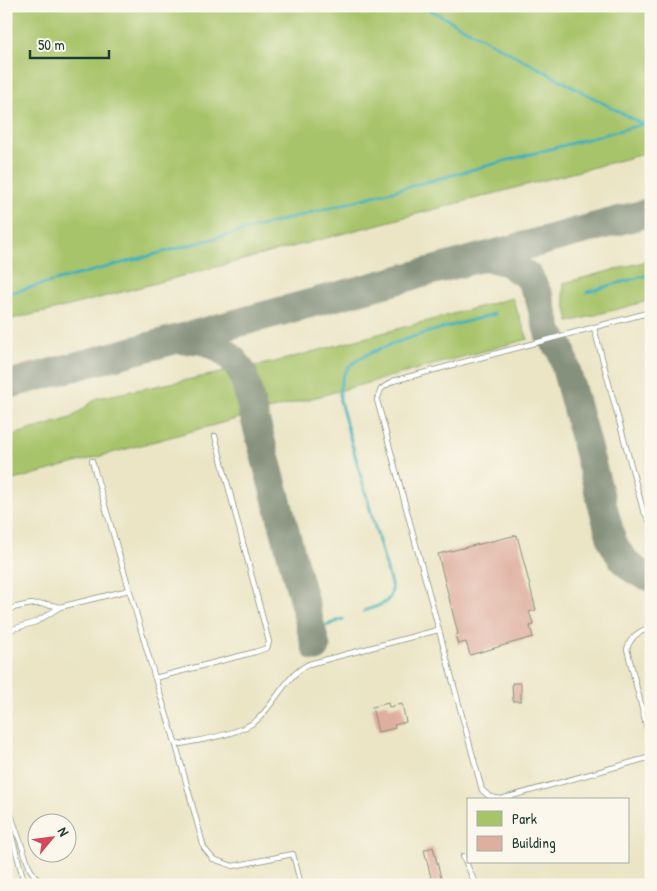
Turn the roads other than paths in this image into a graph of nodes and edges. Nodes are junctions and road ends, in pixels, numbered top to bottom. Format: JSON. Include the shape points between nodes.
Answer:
{"nodes":[{"id":1,"x":651,"y":312,"type":"edge"},
{"id":2,"x":594,"y":328,"type":"junction"},
{"id":3,"x":215,"y":436,"type":"dead end"},
{"id":4,"x":92,"y":461,"type":"dead end"},
{"id":5,"x":651,"y":522,"type":"edge"},
{"id":6,"x":129,"y":590,"type":"junction"},
{"id":7,"x":60,"y":607,"type":"junction"},
{"id":8,"x":6,"y":610,"type":"edge"},
{"id":9,"x":651,"y":628,"type":"edge"},
{"id":10,"x":6,"y":630,"type":"edge"},
{"id":11,"x":438,"y":630,"type":"junction"},
{"id":12,"x":154,"y":678,"type":"junction"},
{"id":13,"x":651,"y":744,"type":"edge"},
{"id":14,"x":176,"y":746,"type":"junction"},
{"id":15,"x":651,"y":757,"type":"edge"},
{"id":16,"x":496,"y":798,"type":"edge"},
{"id":17,"x":505,"y":798,"type":"edge"},
{"id":18,"x":6,"y":801,"type":"edge"},
{"id":19,"x":6,"y":815,"type":"edge"},
{"id":20,"x":463,"y":856,"type":"dead end"},
{"id":21,"x":25,"y":885,"type":"edge"},
{"id":22,"x":41,"y":885,"type":"edge"},
{"id":23,"x":301,"y":885,"type":"edge"},
{"id":24,"x":476,"y":885,"type":"edge"}],
"edges":[{"from":1,"to":2,"type":"lane"},
{"from":2,"to":5,"type":"lane","via":[[643,510]]},
{"from":2,"to":11,"type":"lane","via":[[393,381],[378,394]]},
{"from":3,"to":12,"type":"lane","via":[[269,642],[267,648],[255,652]]},
{"from":4,"to":6,"type":"lane"},
{"from":6,"to":7,"type":"lane"},
{"from":6,"to":12,"type":"lane"},
{"from":7,"to":8,"type":"lane","via":[[30,603]]},
{"from":7,"to":10,"type":"lane","via":[[36,622]]},
{"from":9,"to":13,"type":"lane","via":[[637,633],[627,649]]},
{"from":11,"to":14,"type":"lane","via":[[309,664],[251,724]]},
{"from":11,"to":16,"type":"lane","via":[[482,790]]},
{"from":12,"to":14,"type":"lane"},
{"from":14,"to":23,"type":"lane","via":[[204,848],[213,859],[233,866],[293,854]]},
{"from":15,"to":17,"type":"lane"},
{"from":18,"to":22,"type":"lane","via":[[28,864]]},
{"from":19,"to":21,"type":"lane"},
{"from":20,"to":24,"type":"lane"}]}
